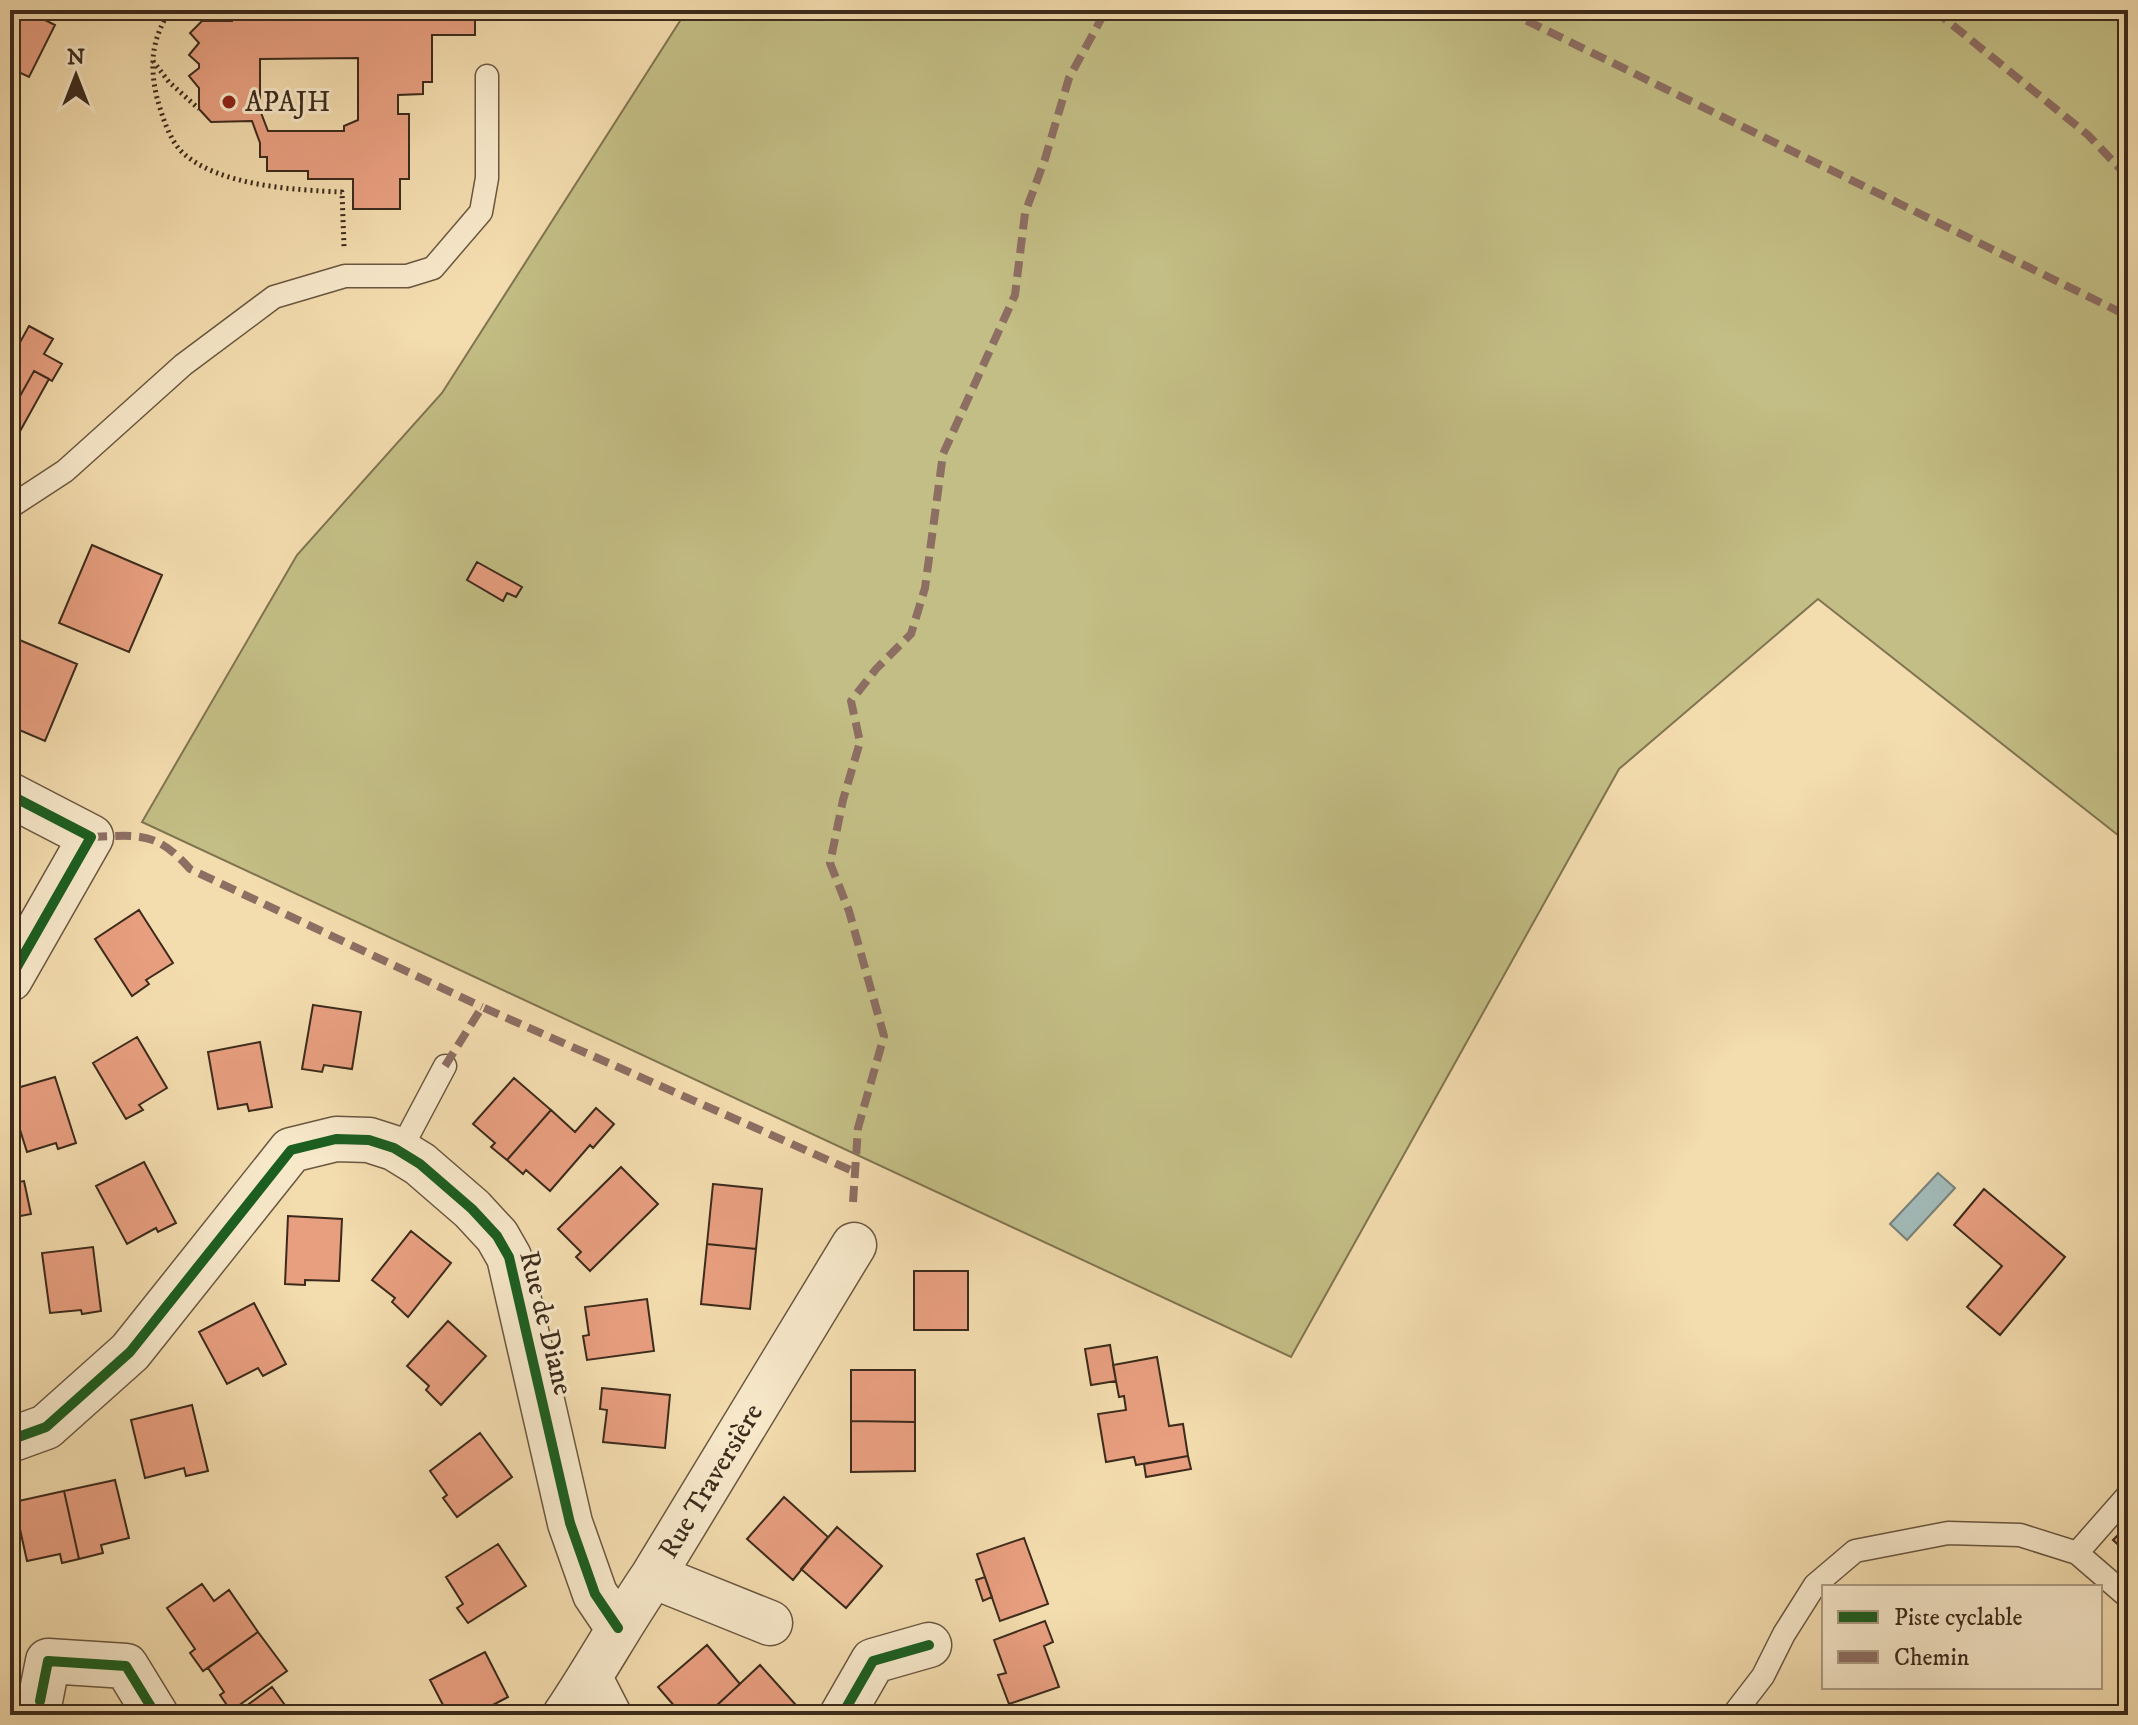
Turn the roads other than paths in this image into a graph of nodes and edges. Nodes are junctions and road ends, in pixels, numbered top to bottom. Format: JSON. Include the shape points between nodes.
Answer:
{"nodes":[{"id":1,"x":487,"y":76,"type":"dead end"},
{"id":2,"x":10,"y":507,"type":"edge"},
{"id":3,"x":10,"y":795,"type":"edge"},
{"id":4,"x":10,"y":979,"type":"edge"},
{"id":5,"x":445,"y":1066,"type":"dead end"},
{"id":6,"x":400,"y":1151,"type":"junction"},
{"id":7,"x":854,"y":1245,"type":"dead end"},
{"id":8,"x":10,"y":1440,"type":"edge"},
{"id":9,"x":2128,"y":1495,"type":"edge"},
{"id":10,"x":2077,"y":1553,"type":"junction"},
{"id":11,"x":653,"y":1576,"type":"junction"},
{"id":12,"x":2128,"y":1597,"type":"edge"},
{"id":13,"x":770,"y":1623,"type":"dead end"},
{"id":14,"x":618,"y":1628,"type":"junction"},
{"id":15,"x":929,"y":1645,"type":"dead end"},
{"id":16,"x":600,"y":1697,"type":"edge"},
{"id":17,"x":35,"y":1702,"type":"edge"},
{"id":18,"x":156,"y":1715,"type":"edge"},
{"id":19,"x":565,"y":1715,"type":"edge"},
{"id":20,"x":842,"y":1715,"type":"edge"},
{"id":21,"x":1733,"y":1715,"type":"edge"}],
"edges":[{"from":1,"to":2,"type":"lane","via":[[487,178],[481,212],[433,268],[407,276],[345,276],[274,297],[183,365],[65,471]]},
{"from":3,"to":4,"type":"street","via":[[91,837]]},
{"from":5,"to":6,"type":"lane"},
{"from":6,"to":8,"type":"street","name":"Rue de Diane","via":[[369,1140],[336,1139],[291,1150],[130,1352],[46,1427]]},
{"from":6,"to":14,"type":"street","name":"Rue de Diane","via":[[472,1209],[509,1257],[570,1523],[595,1594]]},
{"from":7,"to":11,"type":"street","name":"Rue Traversière"},
{"from":9,"to":10,"type":"lane"},
{"from":10,"to":12,"type":"lane"},
{"from":10,"to":21,"type":"lane","via":[[2020,1535],[1948,1533],[1855,1551],[1815,1585],[1763,1676]]},
{"from":11,"to":13,"type":"street"},
{"from":11,"to":14,"type":"street","name":"Rue Traversière"},
{"from":14,"to":16,"type":"street","name":"Rue Traversière"},
{"from":15,"to":20,"type":"street","via":[[873,1661]]},
{"from":16,"to":19,"type":"street","name":"Rue Traversière"},
{"from":17,"to":18,"type":"street","via":[[48,1661],[126,1666]]}]}
